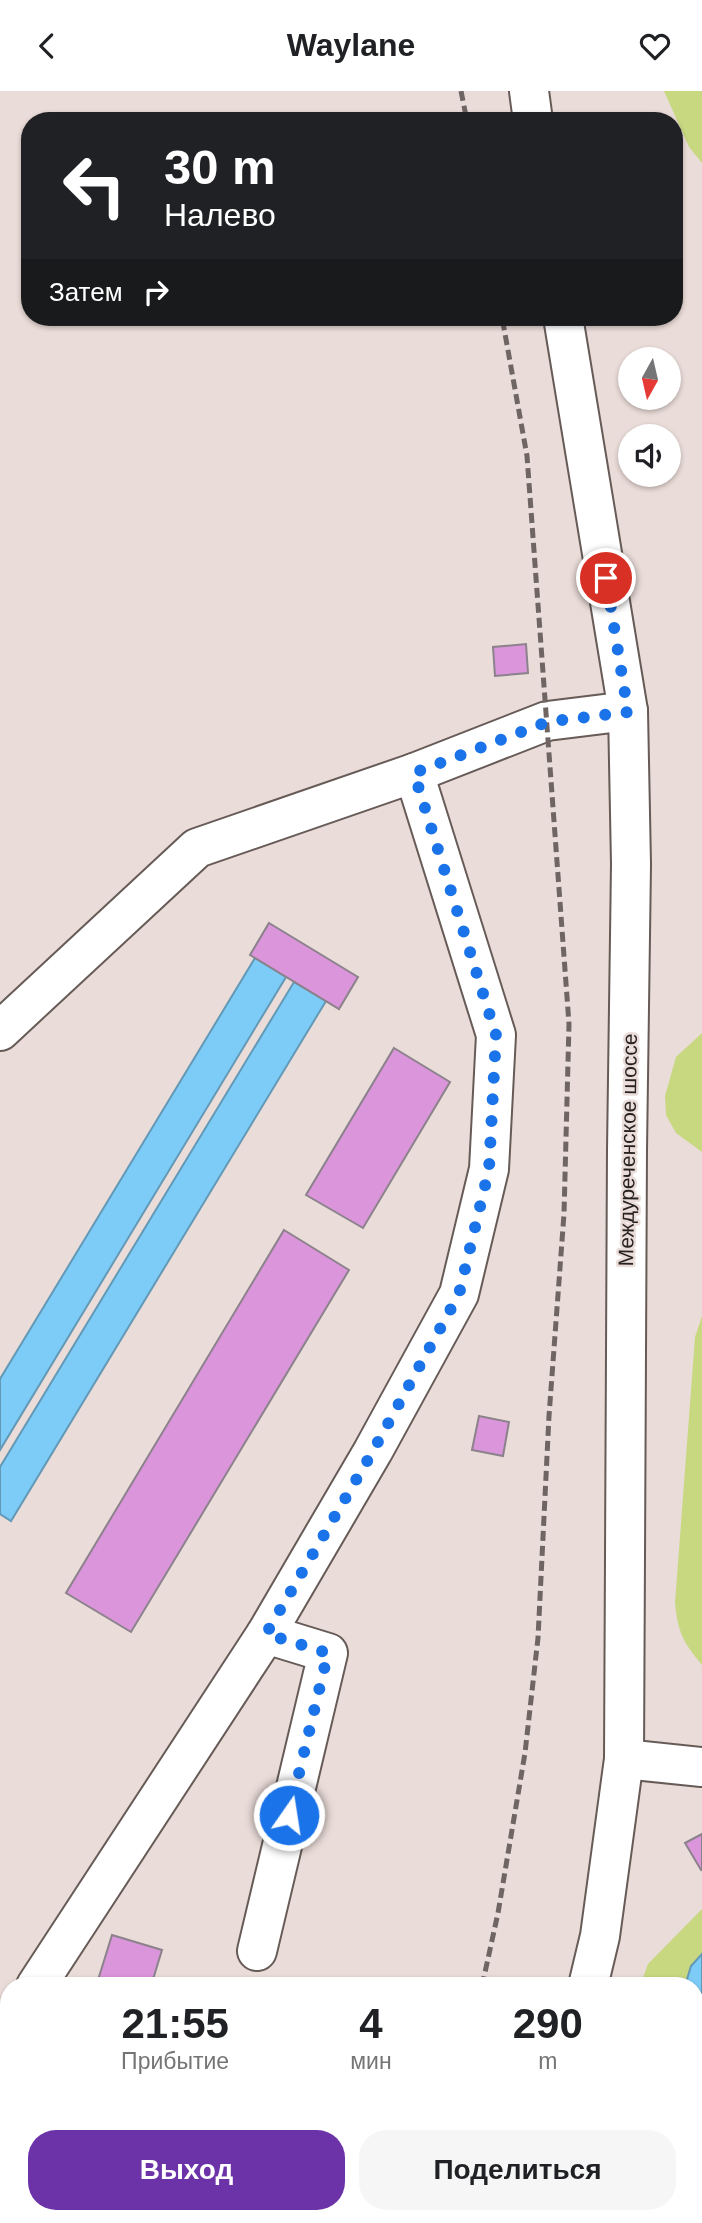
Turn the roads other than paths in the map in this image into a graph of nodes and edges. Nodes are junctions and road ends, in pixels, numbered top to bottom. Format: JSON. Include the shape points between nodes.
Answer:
{"nodes":[{"id":1,"x":529,"y":91,"type":"edge"},
{"id":2,"x":532,"y":112,"type":"edge"},
{"id":3,"x":564,"y":326,"type":"edge"},
{"id":4,"x":628,"y":712,"type":"junction"},
{"id":5,"x":414,"y":773,"type":"junction"},
{"id":6,"x":0,"y":1031,"type":"edge"},
{"id":7,"x":266,"y":1634,"type":"junction"},
{"id":8,"x":624,"y":1759,"type":"junction"},
{"id":9,"x":702,"y":1767,"type":"edge"},
{"id":10,"x":257,"y":1951,"type":"dead end"},
{"id":11,"x":42,"y":1977,"type":"edge"},
{"id":12,"x":590,"y":1977,"type":"edge"}],
"edges":[{"from":1,"to":2,"type":"street"},
{"from":3,"to":4,"type":"street","name":"Междуреченское шоссе"},
{"from":4,"to":5,"type":"street","via":[[547,722]]},
{"from":4,"to":8,"type":"street","name":"Междуреченское шоссе","via":[[631,865]]},
{"from":5,"to":6,"type":"street","via":[[197,848]]},
{"from":5,"to":7,"type":"street","via":[[496,1035],[489,1169],[459,1294]]},
{"from":7,"to":10,"type":"street","via":[[328,1653]]},
{"from":7,"to":11,"type":"street"},
{"from":8,"to":9,"type":"street"},
{"from":8,"to":12,"type":"street","name":"Междуреченское шоссе"}]}
